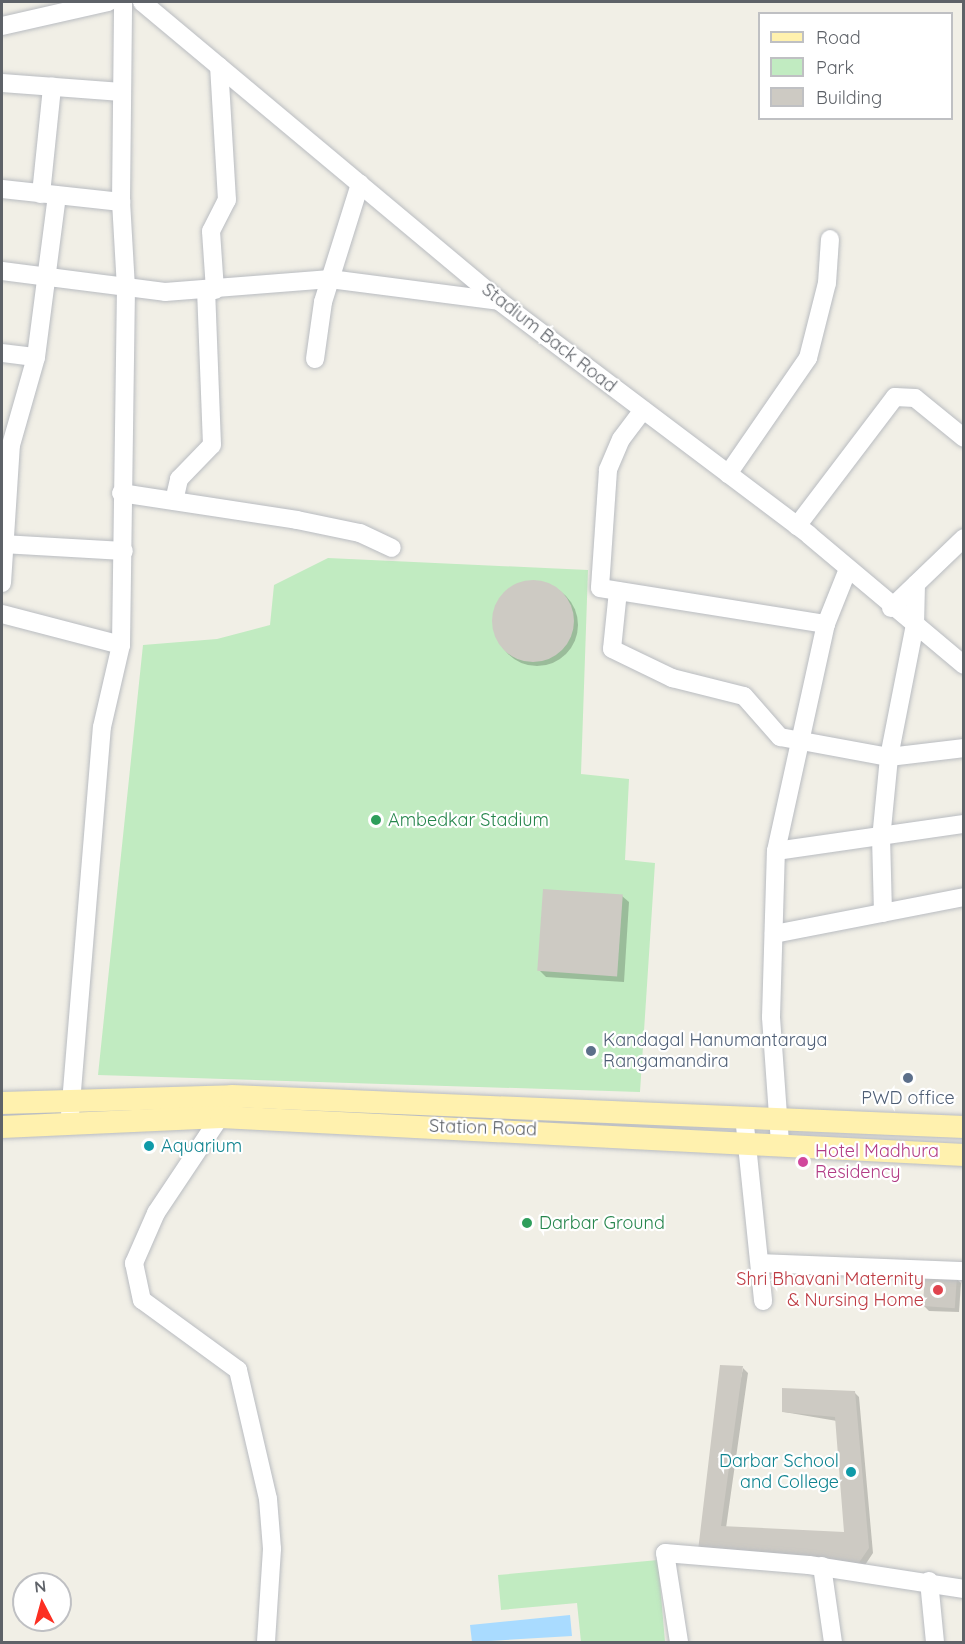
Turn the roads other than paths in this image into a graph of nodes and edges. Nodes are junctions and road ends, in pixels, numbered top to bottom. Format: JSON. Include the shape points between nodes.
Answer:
{"nodes":[{"id":1,"x":108,"y":2,"type":"edge"},
{"id":2,"x":123,"y":2,"type":"edge"},
{"id":3,"x":142,"y":2,"type":"edge"},
{"id":4,"x":2,"y":26,"type":"edge"},
{"id":5,"x":219,"y":66,"type":"junction"},
{"id":6,"x":2,"y":83,"type":"edge"},
{"id":7,"x":52,"y":87,"type":"junction"},
{"id":8,"x":122,"y":92,"type":"junction"},
{"id":9,"x":360,"y":184,"type":"junction"},
{"id":10,"x":2,"y":189,"type":"edge"},
{"id":11,"x":49,"y":195,"type":"junction"},
{"id":12,"x":121,"y":202,"type":"junction"},
{"id":13,"x":830,"y":239,"type":"dead end"},
{"id":14,"x":2,"y":271,"type":"edge"},
{"id":15,"x":48,"y":278,"type":"junction"},
{"id":16,"x":330,"y":279,"type":"junction"},
{"id":17,"x":126,"y":288,"type":"junction"},
{"id":18,"x":211,"y":291,"type":"junction"},
{"id":19,"x":499,"y":301,"type":"junction"},
{"id":20,"x":2,"y":353,"type":"edge"},
{"id":21,"x":36,"y":357,"type":"junction"},
{"id":22,"x":315,"y":359,"type":"dead end"},
{"id":23,"x":643,"y":410,"type":"junction"},
{"id":24,"x":963,"y":438,"type":"edge"},
{"id":25,"x":6,"y":444,"type":"edge"},
{"id":26,"x":728,"y":474,"type":"junction"},
{"id":27,"x":121,"y":493,"type":"junction"},
{"id":28,"x":174,"y":501,"type":"junction"},
{"id":29,"x":797,"y":526,"type":"junction"},
{"id":30,"x":963,"y":538,"type":"edge"},
{"id":31,"x":2,"y":544,"type":"edge"},
{"id":32,"x":392,"y":548,"type":"dead end"},
{"id":33,"x":124,"y":551,"type":"junction"},
{"id":34,"x":848,"y":569,"type":"junction"},
{"id":35,"x":2,"y":583,"type":"edge"},
{"id":36,"x":916,"y":584,"type":"junction"},
{"id":37,"x":618,"y":591,"type":"junction"},
{"id":38,"x":891,"y":608,"type":"junction"},
{"id":39,"x":2,"y":614,"type":"edge"},
{"id":40,"x":826,"y":624,"type":"junction"},
{"id":41,"x":915,"y":625,"type":"junction"},
{"id":42,"x":121,"y":645,"type":"junction"},
{"id":43,"x":963,"y":665,"type":"edge"},
{"id":44,"x":800,"y":739,"type":"junction"},
{"id":45,"x":963,"y":748,"type":"edge"},
{"id":46,"x":890,"y":757,"type":"junction"},
{"id":47,"x":963,"y":824,"type":"edge"},
{"id":48,"x":881,"y":839,"type":"junction"},
{"id":49,"x":776,"y":851,"type":"junction"},
{"id":50,"x":963,"y":897,"type":"edge"},
{"id":51,"x":883,"y":913,"type":"junction"},
{"id":52,"x":774,"y":934,"type":"junction"},
{"id":53,"x":69,"y":1096,"type":"junction"},
{"id":54,"x":232,"y":1096,"type":"junction"},
{"id":55,"x":2,"y":1103,"type":"edge"},
{"id":56,"x":744,"y":1116,"type":"junction"},
{"id":57,"x":779,"y":1117,"type":"junction"},
{"id":58,"x":220,"y":1118,"type":"junction"},
{"id":59,"x":70,"y":1121,"type":"junction"},
{"id":60,"x":2,"y":1127,"type":"edge"},
{"id":61,"x":963,"y":1127,"type":"edge"},
{"id":62,"x":746,"y":1141,"type":"junction"},
{"id":63,"x":780,"y":1143,"type":"junction"},
{"id":64,"x":963,"y":1155,"type":"edge"},
{"id":65,"x":760,"y":1263,"type":"junction"},
{"id":66,"x":963,"y":1270,"type":"edge"},
{"id":67,"x":763,"y":1301,"type":"dead end"},
{"id":68,"x":822,"y":1566,"type":"junction"},
{"id":69,"x":929,"y":1581,"type":"junction"},
{"id":70,"x":963,"y":1589,"type":"edge"},
{"id":71,"x":266,"y":1642,"type":"edge"},
{"id":72,"x":679,"y":1642,"type":"edge"},
{"id":73,"x":833,"y":1642,"type":"edge"},
{"id":74,"x":935,"y":1642,"type":"edge"}],
"edges":[{"from":1,"to":4,"type":"street"},
{"from":2,"to":8,"type":"street"},
{"from":3,"to":5,"type":"street","name":"Stadium Back Road"},
{"from":5,"to":9,"type":"street","name":"Stadium Back Road"},
{"from":5,"to":18,"type":"street","via":[[226,200],[211,231]]},
{"from":6,"to":7,"type":"street"},
{"from":7,"to":8,"type":"street"},
{"from":7,"to":11,"type":"street"},
{"from":8,"to":12,"type":"street"},
{"from":9,"to":16,"type":"street"},
{"from":9,"to":19,"type":"street","name":"Stadium Back Road"},
{"from":10,"to":11,"type":"street"},
{"from":11,"to":12,"type":"street"},
{"from":11,"to":15,"type":"street"},
{"from":12,"to":17,"type":"street"},
{"from":13,"to":26,"type":"street","via":[[827,283],[808,358]]},
{"from":14,"to":15,"type":"street"},
{"from":15,"to":17,"type":"street"},
{"from":15,"to":21,"type":"street"},
{"from":16,"to":18,"type":"street"},
{"from":16,"to":19,"type":"street"},
{"from":16,"to":22,"type":"street"},
{"from":17,"to":18,"type":"street"},
{"from":17,"to":27,"type":"street"},
{"from":18,"to":28,"type":"street","via":[[212,445],[179,478]]},
{"from":19,"to":23,"type":"street","name":"Stadium Back Road"},
{"from":20,"to":21,"type":"street"},
{"from":21,"to":25,"type":"street"},
{"from":23,"to":26,"type":"street","name":"Stadium Back Road"},
{"from":23,"to":37,"type":"street","via":[[621,439],[608,470],[598,582]]},
{"from":24,"to":29,"type":"street","via":[[915,398],[895,397]]},
{"from":25,"to":31,"type":"street"},
{"from":26,"to":29,"type":"street","name":"Stadium Back Road"},
{"from":27,"to":28,"type":"street"},
{"from":27,"to":33,"type":"street"},
{"from":28,"to":32,"type":"street","via":[[360,533]]},
{"from":29,"to":34,"type":"street","name":"Stadium Back Road"},
{"from":30,"to":36,"type":"street"},
{"from":31,"to":33,"type":"street"},
{"from":31,"to":35,"type":"street"},
{"from":33,"to":42,"type":"street"},
{"from":34,"to":38,"type":"street","name":"Stadium Back Road"},
{"from":34,"to":40,"type":"street"},
{"from":36,"to":38,"type":"street"},
{"from":36,"to":41,"type":"street"},
{"from":37,"to":40,"type":"street"},
{"from":37,"to":44,"type":"street","via":[[612,650],[672,678],[744,696],[758,708],[770,731]]},
{"from":38,"to":41,"type":"street","name":"Stadium Back Road"},
{"from":39,"to":42,"type":"street"},
{"from":40,"to":44,"type":"street"},
{"from":41,"to":43,"type":"street","name":"Stadium Back Road"},
{"from":41,"to":46,"type":"street"},
{"from":42,"to":53,"type":"street","via":[[102,727]]},
{"from":44,"to":46,"type":"street"},
{"from":44,"to":49,"type":"street"},
{"from":45,"to":46,"type":"street"},
{"from":46,"to":48,"type":"street"},
{"from":47,"to":48,"type":"street"},
{"from":48,"to":49,"type":"street"},
{"from":48,"to":51,"type":"street"},
{"from":49,"to":52,"type":"street"},
{"from":50,"to":51,"type":"street"},
{"from":51,"to":52,"type":"street"},
{"from":52,"to":57,"type":"street","via":[[771,1017]]},
{"from":53,"to":54,"type":"main road","name":"Station Road"},
{"from":53,"to":55,"type":"main road","name":"Station Road"},
{"from":53,"to":59,"type":"street"},
{"from":54,"to":56,"type":"main road","name":"Station Road"},
{"from":54,"to":58,"type":"street"},
{"from":56,"to":57,"type":"main road","name":"Station Road"},
{"from":56,"to":62,"type":"street"},
{"from":57,"to":61,"type":"main road","name":"Station Road"},
{"from":57,"to":63,"type":"street"},
{"from":58,"to":59,"type":"main road","name":"Station Road"},
{"from":58,"to":62,"type":"main road","name":"Station Road"},
{"from":58,"to":71,"type":"street","via":[[156,1213],[134,1263],[142,1300],[238,1370],[267,1499],[272,1549]]},
{"from":59,"to":60,"type":"main road","name":"Station Road"},
{"from":62,"to":63,"type":"main road","name":"Station Road"},
{"from":62,"to":65,"type":"street"},
{"from":63,"to":64,"type":"main road","name":"Station Road"},
{"from":65,"to":66,"type":"street"},
{"from":65,"to":67,"type":"street"},
{"from":68,"to":69,"type":"street"},
{"from":68,"to":72,"type":"street","via":[[665,1553]]},
{"from":68,"to":73,"type":"street"},
{"from":69,"to":70,"type":"street"},
{"from":69,"to":74,"type":"street"}]}
